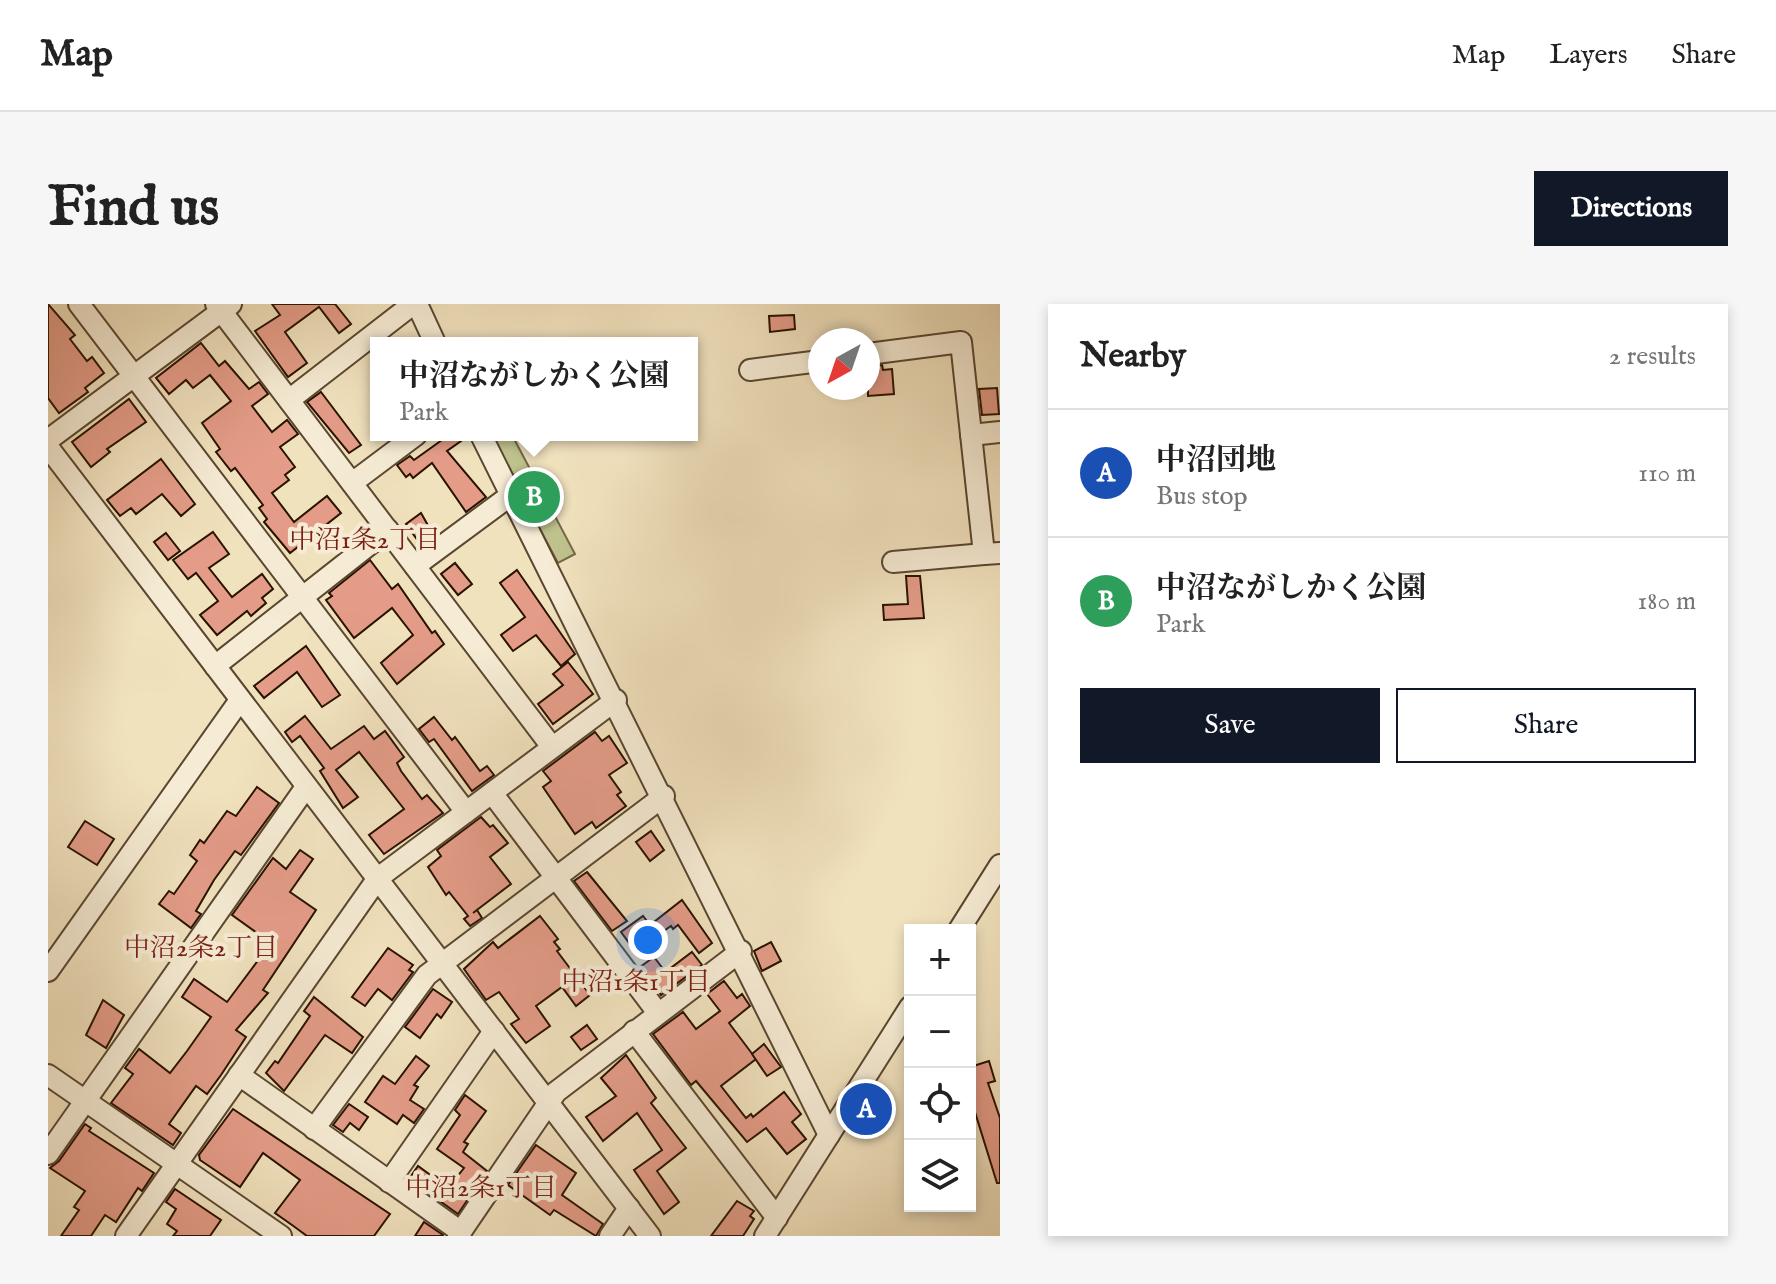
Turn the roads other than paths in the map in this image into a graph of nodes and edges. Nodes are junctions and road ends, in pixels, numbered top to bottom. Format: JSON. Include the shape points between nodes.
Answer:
{"nodes":[{"id":1,"x":79,"y":304,"type":"edge"},
{"id":2,"x":415,"y":304,"type":"edge"},
{"id":3,"x":223,"y":306,"type":"edge"},
{"id":4,"x":372,"y":337,"type":"edge"},
{"id":5,"x":432,"y":337,"type":"edge"},
{"id":6,"x":370,"y":338,"type":"edge"},
{"id":7,"x":880,"y":352,"type":"edge"},
{"id":8,"x":808,"y":363,"type":"edge"},
{"id":9,"x":750,"y":370,"type":"dead end"},
{"id":10,"x":135,"y":377,"type":"junction"},
{"id":11,"x":289,"y":400,"type":"junction"},
{"id":12,"x":1000,"y":432,"type":"edge"},
{"id":13,"x":971,"y":435,"type":"junction"},
{"id":14,"x":48,"y":440,"type":"edge"},
{"id":15,"x":408,"y":441,"type":"edge"},
{"id":16,"x":484,"y":441,"type":"edge"},
{"id":17,"x":48,"y":447,"type":"edge"},
{"id":18,"x":352,"y":483,"type":"junction"},
{"id":19,"x":511,"y":495,"type":"junction"},
{"id":20,"x":388,"y":530,"type":"junction"},
{"id":21,"x":992,"y":554,"type":"edge"},
{"id":22,"x":893,"y":562,"type":"dead end"},
{"id":23,"x":415,"y":566,"type":"junction"},
{"id":24,"x":302,"y":596,"type":"junction"},
{"id":25,"x":215,"y":666,"type":"junction"},
{"id":26,"x":240,"y":700,"type":"junction"},
{"id":27,"x":616,"y":700,"type":"junction"},
{"id":28,"x":552,"y":747,"type":"junction"},
{"id":29,"x":306,"y":787,"type":"junction"},
{"id":30,"x":492,"y":793,"type":"junction"},
{"id":31,"x":664,"y":796,"type":"junction"},
{"id":32,"x":466,"y":812,"type":"junction"},
{"id":33,"x":1000,"y":865,"type":"edge"},
{"id":34,"x":378,"y":878,"type":"junction"},
{"id":35,"x":555,"y":879,"type":"junction"},
{"id":36,"x":963,"y":924,"type":"edge"},
{"id":37,"x":741,"y":951,"type":"junction"},
{"id":38,"x":444,"y":965,"type":"junction"},
{"id":39,"x":48,"y":971,"type":"edge"},
{"id":40,"x":658,"y":1013,"type":"junction"},
{"id":41,"x":904,"y":1016,"type":"edge"},
{"id":42,"x":494,"y":1031,"type":"junction"},
{"id":43,"x":634,"y":1031,"type":"junction"},
{"id":44,"x":48,"y":1075,"type":"edge"},
{"id":45,"x":239,"y":1075,"type":"junction"},
{"id":46,"x":86,"y":1100,"type":"junction"},
{"id":47,"x":551,"y":1105,"type":"junction"},
{"id":48,"x":314,"y":1129,"type":"junction"},
{"id":49,"x":829,"y":1135,"type":"junction"},
{"id":50,"x":48,"y":1154,"type":"edge"},
{"id":51,"x":177,"y":1164,"type":"junction"},
{"id":52,"x":389,"y":1182,"type":"junction"},
{"id":53,"x":629,"y":1208,"type":"junction"},
{"id":54,"x":777,"y":1218,"type":"junction"},
{"id":55,"x":459,"y":1234,"type":"edge"},
{"id":56,"x":126,"y":1236,"type":"edge"},
{"id":57,"x":281,"y":1236,"type":"edge"},
{"id":58,"x":610,"y":1236,"type":"edge"},
{"id":59,"x":650,"y":1236,"type":"edge"},
{"id":60,"x":765,"y":1236,"type":"edge"}],
"edges":[{"from":1,"to":10,"type":"street"},
{"from":2,"to":4,"type":"street"},
{"from":2,"to":5,"type":"street"},
{"from":3,"to":10,"type":"street"},
{"from":3,"to":11,"type":"street"},
{"from":6,"to":11,"type":"street"},
{"from":7,"to":13,"type":"street","via":[[961,342]]},
{"from":8,"to":9,"type":"street"},
{"from":10,"to":14,"type":"street"},
{"from":10,"to":24,"type":"street"},
{"from":11,"to":18,"type":"street"},
{"from":12,"to":13,"type":"street"},
{"from":13,"to":21,"type":"street"},
{"from":15,"to":18,"type":"street"},
{"from":16,"to":19,"type":"street"},
{"from":17,"to":25,"type":"street"},
{"from":18,"to":20,"type":"street"},
{"from":19,"to":23,"type":"street"},
{"from":19,"to":27,"type":"street"},
{"from":20,"to":23,"type":"street"},
{"from":20,"to":24,"type":"street"},
{"from":21,"to":22,"type":"street"},
{"from":23,"to":28,"type":"street"},
{"from":24,"to":25,"type":"street"},
{"from":24,"to":32,"type":"street"},
{"from":25,"to":26,"type":"street"},
{"from":26,"to":29,"type":"street"},
{"from":26,"to":39,"type":"street"},
{"from":27,"to":28,"type":"street"},
{"from":27,"to":31,"type":"street"},
{"from":28,"to":30,"type":"street"},
{"from":29,"to":34,"type":"street"},
{"from":29,"to":46,"type":"street"},
{"from":30,"to":32,"type":"street"},
{"from":30,"to":35,"type":"street"},
{"from":31,"to":35,"type":"street"},
{"from":31,"to":37,"type":"street"},
{"from":32,"to":34,"type":"street"},
{"from":33,"to":36,"type":"street"},
{"from":34,"to":38,"type":"street"},
{"from":34,"to":45,"type":"street"},
{"from":35,"to":38,"type":"street"},
{"from":35,"to":40,"type":"street"},
{"from":37,"to":40,"type":"street"},
{"from":37,"to":49,"type":"street"},
{"from":38,"to":42,"type":"street"},
{"from":38,"to":48,"type":"street","via":[[427,975]]},
{"from":40,"to":43,"type":"street"},
{"from":41,"to":49,"type":"street"},
{"from":42,"to":47,"type":"street"},
{"from":42,"to":52,"type":"street"},
{"from":43,"to":47,"type":"street","via":[[556,1092]]},
{"from":43,"to":54,"type":"street"},
{"from":44,"to":46,"type":"street"},
{"from":45,"to":48,"type":"street"},
{"from":45,"to":51,"type":"street"},
{"from":46,"to":50,"type":"street"},
{"from":46,"to":51,"type":"street"},
{"from":47,"to":53,"type":"street"},
{"from":47,"to":55,"type":"street"},
{"from":48,"to":52,"type":"street"},
{"from":49,"to":54,"type":"street"},
{"from":51,"to":56,"type":"street"},
{"from":51,"to":57,"type":"street"},
{"from":52,"to":55,"type":"street"},
{"from":53,"to":58,"type":"street"},
{"from":53,"to":59,"type":"street"},
{"from":54,"to":60,"type":"street"}]}
